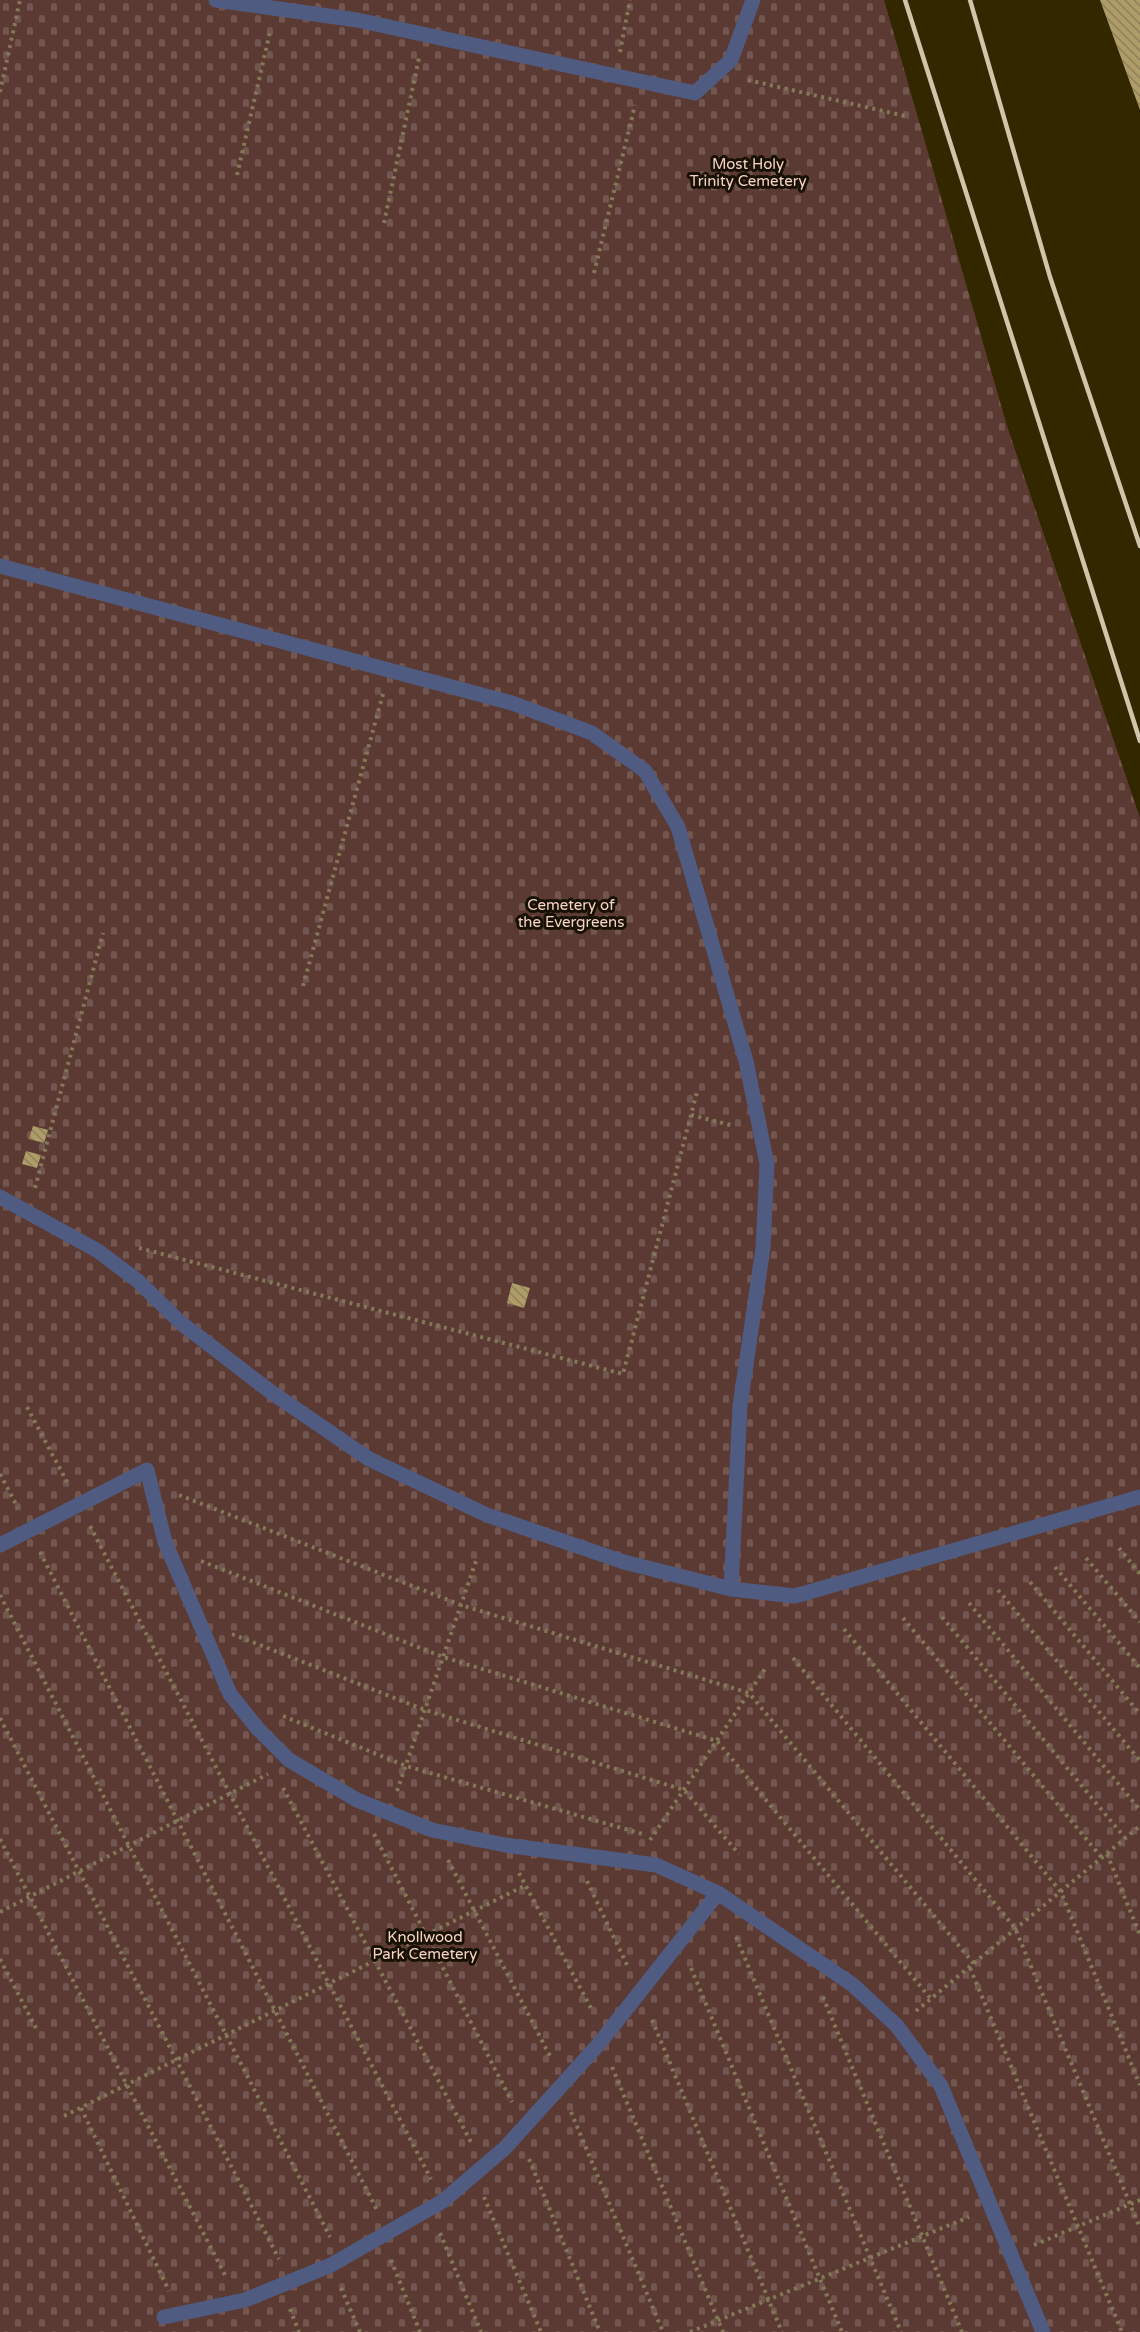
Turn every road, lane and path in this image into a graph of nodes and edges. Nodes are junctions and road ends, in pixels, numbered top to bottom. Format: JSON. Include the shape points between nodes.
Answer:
{"nodes":[{"id":1,"x":20,"y":0,"type":"edge"},
{"id":2,"x":216,"y":0,"type":"edge"},
{"id":3,"x":630,"y":0,"type":"edge"},
{"id":4,"x":753,"y":0,"type":"edge"},
{"id":5,"x":276,"y":8,"type":"junction"},
{"id":6,"x":424,"y":34,"type":"junction"},
{"id":7,"x":716,"y":73,"type":"junction"},
{"id":8,"x":616,"y":76,"type":"junction"},
{"id":9,"x":641,"y":81,"type":"junction"},
{"id":10,"x":0,"y":92,"type":"edge"},
{"id":11,"x":905,"y":116,"type":"dead end"},
{"id":12,"x":237,"y":175,"type":"dead end"},
{"id":13,"x":384,"y":223,"type":"dead end"},
{"id":14,"x":594,"y":273,"type":"dead end"},
{"id":15,"x":0,"y":566,"type":"edge"},
{"id":16,"x":389,"y":670,"type":"junction"},
{"id":17,"x":103,"y":933,"type":"dead end"},
{"id":18,"x":303,"y":986,"type":"dead end"},
{"id":19,"x":697,"y":1092,"type":"dead end"},
{"id":20,"x":691,"y":1115,"type":"junction"},
{"id":21,"x":760,"y":1133,"type":"junction"},
{"id":22,"x":30,"y":1191,"type":"dead end"},
{"id":23,"x":0,"y":1197,"type":"edge"},
{"id":24,"x":135,"y":1246,"type":"dead end"},
{"id":25,"x":27,"y":1407,"type":"dead end"},
{"id":26,"x":0,"y":1474,"type":"edge"},
{"id":27,"x":151,"y":1484,"type":"junction"},
{"id":28,"x":1140,"y":1497,"type":"edge"},
{"id":29,"x":79,"y":1504,"type":"junction"},
{"id":30,"x":29,"y":1530,"type":"junction"},
{"id":31,"x":0,"y":1545,"type":"edge"},
{"id":32,"x":167,"y":1548,"type":"junction"},
{"id":33,"x":1119,"y":1548,"type":"dead end"},
{"id":34,"x":477,"y":1558,"type":"dead end"},
{"id":35,"x":1086,"y":1558,"type":"dead end"},
{"id":36,"x":1055,"y":1567,"type":"dead end"},
{"id":37,"x":1140,"y":1574,"type":"edge"},
{"id":38,"x":1030,"y":1582,"type":"dead end"},
{"id":39,"x":731,"y":1589,"type":"junction"},
{"id":40,"x":998,"y":1590,"type":"dead end"},
{"id":41,"x":0,"y":1595,"type":"edge"},
{"id":42,"x":969,"y":1603,"type":"dead end"},
{"id":43,"x":461,"y":1605,"type":"junction"},
{"id":44,"x":942,"y":1617,"type":"dead end"},
{"id":45,"x":903,"y":1618,"type":"dead end"},
{"id":46,"x":198,"y":1621,"type":"junction"},
{"id":47,"x":1140,"y":1622,"type":"edge"},
{"id":48,"x":844,"y":1629,"type":"dead end"},
{"id":49,"x":443,"y":1657,"type":"junction"},
{"id":50,"x":793,"y":1658,"type":"dead end"},
{"id":51,"x":1140,"y":1668,"type":"edge"},
{"id":52,"x":765,"y":1669,"type":"dead end"},
{"id":53,"x":749,"y":1693,"type":"junction"},
{"id":54,"x":425,"y":1710,"type":"junction"},
{"id":55,"x":274,"y":1712,"type":"dead end"},
{"id":56,"x":1140,"y":1714,"type":"edge"},
{"id":57,"x":0,"y":1718,"type":"edge"},
{"id":58,"x":717,"y":1741,"type":"junction"},
{"id":59,"x":289,"y":1760,"type":"junction"},
{"id":60,"x":1140,"y":1761,"type":"edge"},
{"id":61,"x":406,"y":1766,"type":"junction"},
{"id":62,"x":274,"y":1771,"type":"junction"},
{"id":63,"x":684,"y":1790,"type":"junction"},
{"id":64,"x":229,"y":1793,"type":"junction"},
{"id":65,"x":357,"y":1800,"type":"junction"},
{"id":66,"x":1140,"y":1810,"type":"edge"},
{"id":67,"x":390,"y":1814,"type":"junction"},
{"id":68,"x":178,"y":1820,"type":"junction"},
{"id":69,"x":1140,"y":1826,"type":"edge"},
{"id":70,"x":432,"y":1830,"type":"junction"},
{"id":71,"x":652,"y":1837,"type":"junction"},
{"id":72,"x":1125,"y":1838,"type":"junction"},
{"id":73,"x":0,"y":1839,"type":"edge"},
{"id":74,"x":129,"y":1845,"type":"junction"},
{"id":75,"x":505,"y":1845,"type":"junction"},
{"id":76,"x":574,"y":1854,"type":"junction"},
{"id":77,"x":740,"y":1854,"type":"dead end"},
{"id":78,"x":1107,"y":1854,"type":"junction"},
{"id":79,"x":1102,"y":1858,"type":"junction"},
{"id":80,"x":636,"y":1861,"type":"junction"},
{"id":81,"x":78,"y":1872,"type":"junction"},
{"id":82,"x":526,"y":1885,"type":"junction"},
{"id":83,"x":1061,"y":1892,"type":"junction"},
{"id":84,"x":718,"y":1893,"type":"junction"},
{"id":85,"x":30,"y":1896,"type":"junction"},
{"id":86,"x":474,"y":1910,"type":"junction"},
{"id":87,"x":0,"y":1912,"type":"edge"},
{"id":88,"x":1015,"y":1928,"type":"junction"},
{"id":89,"x":423,"y":1935,"type":"junction"},
{"id":90,"x":1140,"y":1935,"type":"edge"},
{"id":91,"x":680,"y":1942,"type":"junction"},
{"id":92,"x":0,"y":1959,"type":"edge"},
{"id":93,"x":376,"y":1959,"type":"junction"},
{"id":94,"x":972,"y":1966,"type":"junction"},
{"id":95,"x":329,"y":1983,"type":"junction"},
{"id":96,"x":640,"y":1992,"type":"junction"},
{"id":97,"x":822,"y":1996,"type":"dead end"},
{"id":98,"x":931,"y":1999,"type":"junction"},
{"id":99,"x":275,"y":2011,"type":"junction"},
{"id":100,"x":897,"y":2026,"type":"junction"},
{"id":101,"x":37,"y":2030,"type":"dead end"},
{"id":102,"x":226,"y":2035,"type":"junction"},
{"id":103,"x":603,"y":2038,"type":"junction"},
{"id":104,"x":177,"y":2059,"type":"junction"},
{"id":105,"x":562,"y":2084,"type":"junction"},
{"id":106,"x":127,"y":2085,"type":"junction"},
{"id":107,"x":1140,"y":2085,"type":"edge"},
{"id":108,"x":81,"y":2108,"type":"junction"},
{"id":109,"x":64,"y":2116,"type":"dead end"},
{"id":110,"x":521,"y":2130,"type":"junction"},
{"id":111,"x":479,"y":2170,"type":"junction"},
{"id":112,"x":1140,"y":2200,"type":"edge"},
{"id":113,"x":1130,"y":2204,"type":"junction"},
{"id":114,"x":436,"y":2205,"type":"junction"},
{"id":115,"x":990,"y":2208,"type":"junction"},
{"id":116,"x":1077,"y":2226,"type":"junction"},
{"id":117,"x":1140,"y":2228,"type":"edge"},
{"id":118,"x":385,"y":2235,"type":"junction"},
{"id":119,"x":922,"y":2236,"type":"junction"},
{"id":120,"x":1011,"y":2254,"type":"junction"},
{"id":121,"x":870,"y":2258,"type":"junction"},
{"id":122,"x":337,"y":2263,"type":"junction"},
{"id":123,"x":819,"y":2278,"type":"junction"},
{"id":124,"x":291,"y":2281,"type":"junction"},
{"id":125,"x":769,"y":2299,"type":"junction"},
{"id":126,"x":239,"y":2302,"type":"junction"},
{"id":127,"x":180,"y":2314,"type":"junction"},
{"id":128,"x":164,"y":2317,"type":"dead end"},
{"id":129,"x":718,"y":2320,"type":"junction"},
{"id":130,"x":360,"y":2332,"type":"edge"},
{"id":131,"x":420,"y":2332,"type":"edge"},
{"id":132,"x":481,"y":2332,"type":"edge"},
{"id":133,"x":541,"y":2332,"type":"edge"},
{"id":134,"x":600,"y":2332,"type":"edge"},
{"id":135,"x":663,"y":2332,"type":"edge"},
{"id":136,"x":690,"y":2332,"type":"edge"},
{"id":137,"x":723,"y":2332,"type":"edge"},
{"id":138,"x":782,"y":2332,"type":"edge"},
{"id":139,"x":842,"y":2332,"type":"edge"},
{"id":140,"x":902,"y":2332,"type":"edge"},
{"id":141,"x":962,"y":2332,"type":"edge"},
{"id":142,"x":1043,"y":2332,"type":"edge"},
{"id":143,"x":1122,"y":2332,"type":"edge"}],
"edges":[{"from":1,"to":10,"type":"path"},
{"from":2,"to":5,"type":"lane"},
{"from":3,"to":8,"type":"path"},
{"from":4,"to":7,"type":"lane","via":[[730,60]]},
{"from":5,"to":6,"type":"lane"},
{"from":5,"to":12,"type":"path"},
{"from":6,"to":8,"type":"lane"},
{"from":6,"to":13,"type":"path"},
{"from":7,"to":9,"type":"lane","via":[[695,93]]},
{"from":7,"to":11,"type":"path"},
{"from":8,"to":9,"type":"lane"},
{"from":9,"to":14,"type":"path"},
{"from":15,"to":16,"type":"lane"},
{"from":16,"to":18,"type":"path"},
{"from":16,"to":21,"type":"lane","via":[[512,703],[592,733],[645,771],[678,827],[746,1061]]},
{"from":17,"to":22,"type":"path","via":[[34,1193]]},
{"from":19,"to":20,"type":"path"},
{"from":20,"to":21,"type":"path"},
{"from":20,"to":24,"type":"path","via":[[622,1374]]},
{"from":21,"to":39,"type":"lane","via":[[766,1164],[763,1248],[740,1406]]},
{"from":23,"to":39,"type":"lane","via":[[98,1251],[138,1281],[181,1323],[271,1392],[369,1459],[487,1515],[624,1562]]},
{"from":25,"to":29,"type":"path"},
{"from":26,"to":30,"type":"path"},
{"from":27,"to":29,"type":"lane","via":[[147,1470]]},
{"from":27,"to":32,"type":"lane"},
{"from":27,"to":43,"type":"path"},
{"from":28,"to":39,"type":"lane","via":[[795,1596]]},
{"from":29,"to":30,"type":"lane"},
{"from":29,"to":64,"type":"path"},
{"from":30,"to":31,"type":"lane"},
{"from":30,"to":68,"type":"path"},
{"from":32,"to":46,"type":"lane"},
{"from":32,"to":49,"type":"path"},
{"from":33,"to":37,"type":"path"},
{"from":34,"to":43,"type":"path"},
{"from":35,"to":47,"type":"path"},
{"from":36,"to":51,"type":"path"},
{"from":38,"to":56,"type":"path"},
{"from":40,"to":60,"type":"path"},
{"from":41,"to":74,"type":"path"},
{"from":42,"to":66,"type":"path"},
{"from":43,"to":49,"type":"path"},
{"from":43,"to":53,"type":"path"},
{"from":44,"to":72,"type":"path"},
{"from":45,"to":79,"type":"path"},
{"from":46,"to":54,"type":"path"},
{"from":46,"to":59,"type":"lane","via":[[230,1694]]},
{"from":48,"to":83,"type":"path"},
{"from":49,"to":54,"type":"path"},
{"from":49,"to":58,"type":"path"},
{"from":50,"to":88,"type":"path"},
{"from":52,"to":53,"type":"path"},
{"from":53,"to":58,"type":"path"},
{"from":53,"to":94,"type":"path"},
{"from":54,"to":61,"type":"path"},
{"from":54,"to":63,"type":"path"},
{"from":55,"to":61,"type":"path"},
{"from":57,"to":81,"type":"path"},
{"from":58,"to":63,"type":"path"},
{"from":58,"to":98,"type":"path"},
{"from":59,"to":62,"type":"path"},
{"from":59,"to":65,"type":"lane"},
{"from":61,"to":67,"type":"path"},
{"from":61,"to":71,"type":"path"},
{"from":62,"to":64,"type":"path"},
{"from":62,"to":93,"type":"path"},
{"from":63,"to":71,"type":"path"},
{"from":63,"to":77,"type":"path"},
{"from":64,"to":68,"type":"path"},
{"from":64,"to":95,"type":"path"},
{"from":65,"to":67,"type":"lane"},
{"from":65,"to":89,"type":"path"},
{"from":67,"to":70,"type":"lane"},
{"from":68,"to":74,"type":"path"},
{"from":68,"to":99,"type":"path"},
{"from":69,"to":72,"type":"path"},
{"from":70,"to":75,"type":"lane"},
{"from":70,"to":86,"type":"path"},
{"from":71,"to":80,"type":"path"},
{"from":72,"to":78,"type":"path"},
{"from":73,"to":85,"type":"path"},
{"from":74,"to":81,"type":"path"},
{"from":74,"to":102,"type":"path"},
{"from":75,"to":76,"type":"lane"},
{"from":75,"to":82,"type":"path"},
{"from":76,"to":80,"type":"lane"},
{"from":76,"to":96,"type":"path"},
{"from":78,"to":79,"type":"path"},
{"from":78,"to":90,"type":"path"},
{"from":79,"to":83,"type":"path"},
{"from":80,"to":84,"type":"lane","via":[[656,1865]]},
{"from":81,"to":85,"type":"path"},
{"from":81,"to":104,"type":"path"},
{"from":82,"to":86,"type":"path"},
{"from":82,"to":103,"type":"path"},
{"from":83,"to":88,"type":"path"},
{"from":83,"to":107,"type":"path"},
{"from":84,"to":91,"type":"lane"},
{"from":84,"to":100,"type":"lane","via":[[853,1985]]},
{"from":84,"to":121,"type":"path"},
{"from":85,"to":87,"type":"path"},
{"from":85,"to":106,"type":"path"},
{"from":86,"to":89,"type":"path"},
{"from":86,"to":105,"type":"path"},
{"from":88,"to":94,"type":"path"},
{"from":88,"to":113,"type":"path"},
{"from":89,"to":93,"type":"path"},
{"from":89,"to":110,"type":"path"},
{"from":91,"to":96,"type":"lane"},
{"from":91,"to":123,"type":"path"},
{"from":92,"to":101,"type":"path"},
{"from":93,"to":95,"type":"path"},
{"from":93,"to":111,"type":"path"},
{"from":94,"to":98,"type":"path"},
{"from":94,"to":116,"type":"path"},
{"from":95,"to":99,"type":"path"},
{"from":95,"to":114,"type":"path"},
{"from":96,"to":103,"type":"lane"},
{"from":96,"to":125,"type":"path"},
{"from":97,"to":119,"type":"path"},
{"from":98,"to":100,"type":"path"},
{"from":99,"to":102,"type":"path"},
{"from":99,"to":118,"type":"path"},
{"from":100,"to":115,"type":"lane","via":[[941,2086]]},
{"from":102,"to":104,"type":"path"},
{"from":102,"to":122,"type":"path"},
{"from":103,"to":105,"type":"lane"},
{"from":103,"to":129,"type":"path"},
{"from":104,"to":106,"type":"path"},
{"from":104,"to":124,"type":"path"},
{"from":105,"to":110,"type":"lane"},
{"from":105,"to":135,"type":"path"},
{"from":106,"to":108,"type":"path"},
{"from":106,"to":126,"type":"path"},
{"from":108,"to":109,"type":"path"},
{"from":108,"to":127,"type":"path"},
{"from":110,"to":111,"type":"lane"},
{"from":110,"to":134,"type":"path"},
{"from":111,"to":114,"type":"lane"},
{"from":111,"to":133,"type":"path"},
{"from":112,"to":113,"type":"path"},
{"from":113,"to":116,"type":"path"},
{"from":113,"to":117,"type":"path"},
{"from":114,"to":118,"type":"lane"},
{"from":114,"to":132,"type":"path"},
{"from":115,"to":119,"type":"path"},
{"from":115,"to":120,"type":"lane"},
{"from":116,"to":120,"type":"path"},
{"from":116,"to":143,"type":"path"},
{"from":118,"to":122,"type":"lane"},
{"from":118,"to":131,"type":"path"},
{"from":119,"to":121,"type":"path"},
{"from":119,"to":141,"type":"path"},
{"from":120,"to":142,"type":"lane"},
{"from":121,"to":123,"type":"path"},
{"from":121,"to":140,"type":"path"},
{"from":122,"to":124,"type":"lane"},
{"from":122,"to":130,"type":"path"},
{"from":123,"to":125,"type":"path"},
{"from":123,"to":139,"type":"path"},
{"from":124,"to":126,"type":"lane"},
{"from":125,"to":129,"type":"path"},
{"from":125,"to":138,"type":"path"},
{"from":126,"to":127,"type":"lane"},
{"from":127,"to":128,"type":"lane"},
{"from":129,"to":136,"type":"path"},
{"from":129,"to":137,"type":"path"}]}
